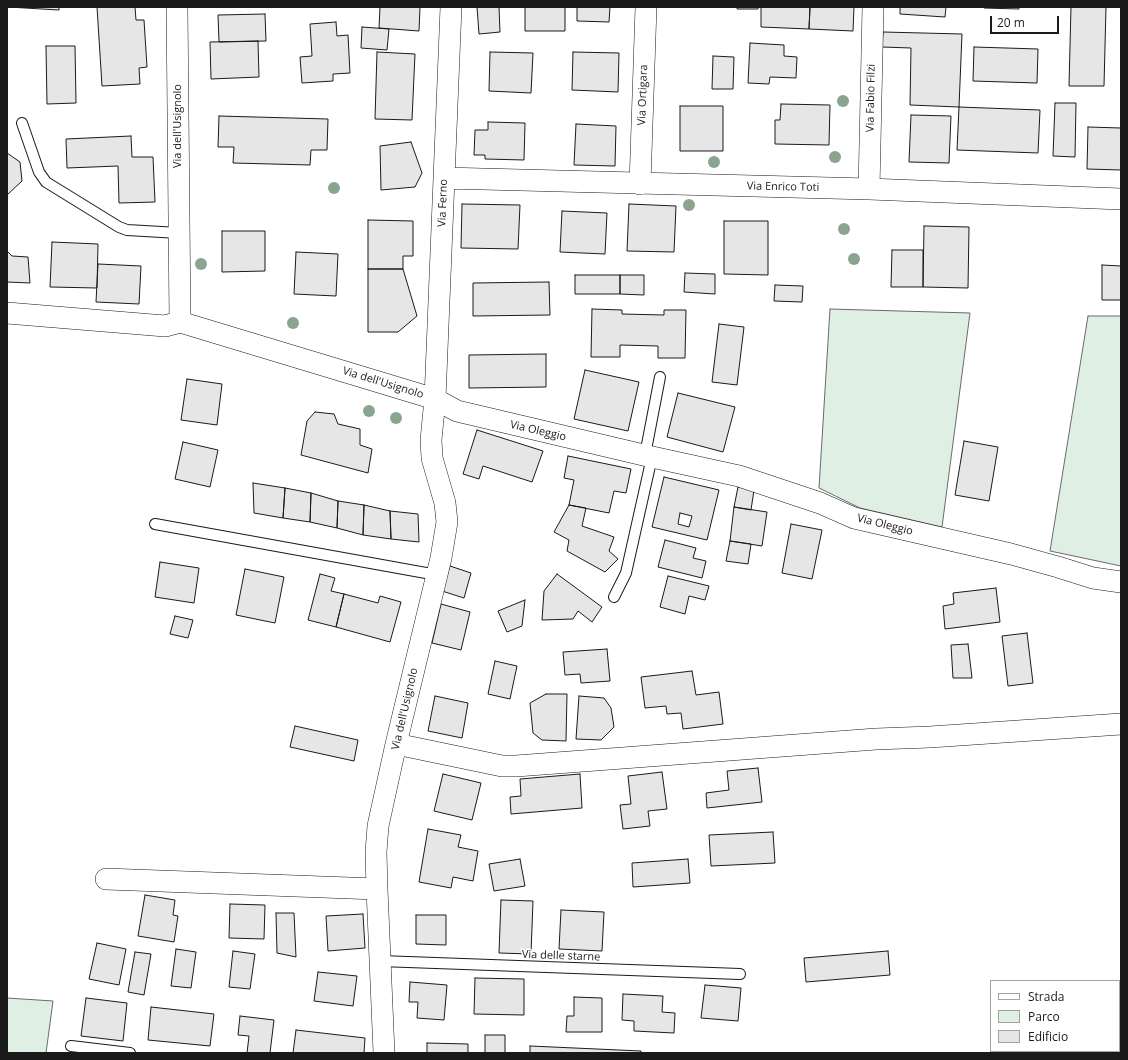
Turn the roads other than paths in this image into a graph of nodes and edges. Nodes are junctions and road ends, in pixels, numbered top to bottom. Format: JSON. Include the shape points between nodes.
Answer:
{"nodes":[{"id":1,"x":177,"y":7,"type":"edge"},
{"id":2,"x":451,"y":7,"type":"edge"},
{"id":3,"x":646,"y":7,"type":"edge"},
{"id":4,"x":873,"y":7,"type":"edge"},
{"id":5,"x":22,"y":123,"type":"dead end"},
{"id":6,"x":444,"y":178,"type":"junction"},
{"id":7,"x":640,"y":184,"type":"junction"},
{"id":8,"x":869,"y":189,"type":"junction"},
{"id":9,"x":1121,"y":199,"type":"edge"},
{"id":10,"x":178,"y":233,"type":"junction"},
{"id":11,"x":7,"y":313,"type":"edge"},
{"id":12,"x":180,"y":322,"type":"junction"},
{"id":13,"x":660,"y":377,"type":"dead end"},
{"id":14,"x":435,"y":399,"type":"junction"},
{"id":15,"x":648,"y":456,"type":"junction"},
{"id":16,"x":155,"y":524,"type":"dead end"},
{"id":17,"x":437,"y":575,"type":"junction"},
{"id":18,"x":1121,"y":582,"type":"edge"},
{"id":19,"x":614,"y":597,"type":"dead end"},
{"id":20,"x":1121,"y":724,"type":"edge"},
{"id":21,"x":396,"y":744,"type":"junction"},
{"id":22,"x":106,"y":879,"type":"dead end"},
{"id":23,"x":377,"y":889,"type":"junction"},
{"id":24,"x":380,"y":961,"type":"junction"},
{"id":25,"x":740,"y":974,"type":"dead end"},
{"id":26,"x":71,"y":1046,"type":"dead end"},
{"id":27,"x":130,"y":1053,"type":"edge"},
{"id":28,"x":384,"y":1053,"type":"edge"}],
"edges":[{"from":1,"to":10,"type":"street","name":"Via dell'Usignolo"},
{"from":2,"to":6,"type":"street","name":"Via Ferno"},
{"from":3,"to":7,"type":"street","name":"Via Ortigara"},
{"from":4,"to":8,"type":"street","name":"Via Fabio Filzi"},
{"from":5,"to":10,"type":"lane","via":[[39,172],[46,182],[119,227],[127,230]]},
{"from":6,"to":7,"type":"street","name":"Via Enrico Toti"},
{"from":6,"to":14,"type":"street","name":"Via Ferno"},
{"from":7,"to":8,"type":"street","name":"Via Enrico Toti"},
{"from":8,"to":9,"type":"street","name":"Via Enrico Toti"},
{"from":10,"to":12,"type":"street","name":"Via dell'Usignolo"},
{"from":11,"to":12,"type":"street","via":[[165,326]]},
{"from":12,"to":14,"type":"street","name":"Via dell'Usignolo"},
{"from":13,"to":15,"type":"lane"},
{"from":14,"to":15,"type":"street","name":"Via Oleggio","via":[[457,411]]},
{"from":14,"to":17,"type":"street","name":"Via dell'Usignolo","via":[[431,450],[447,514]]},
{"from":15,"to":18,"type":"street","name":"Via Oleggio","via":[[739,476],[854,518],[1011,554],[1093,578]]},
{"from":15,"to":19,"type":"lane","via":[[626,573]]},
{"from":16,"to":17,"type":"lane"},
{"from":17,"to":21,"type":"street","name":"Via dell'Usignolo"},
{"from":20,"to":21,"type":"street","via":[[876,739],[516,766],[502,766]]},
{"from":21,"to":23,"type":"street","name":"Via dell'Usignolo","via":[[378,826]]},
{"from":22,"to":23,"type":"street"},
{"from":23,"to":24,"type":"street","name":"Via dell'Usignolo"},
{"from":24,"to":25,"type":"lane","name":"Via delle starne"},
{"from":24,"to":28,"type":"street","name":"Via dell'Usignolo"},
{"from":26,"to":27,"type":"lane"}]}
